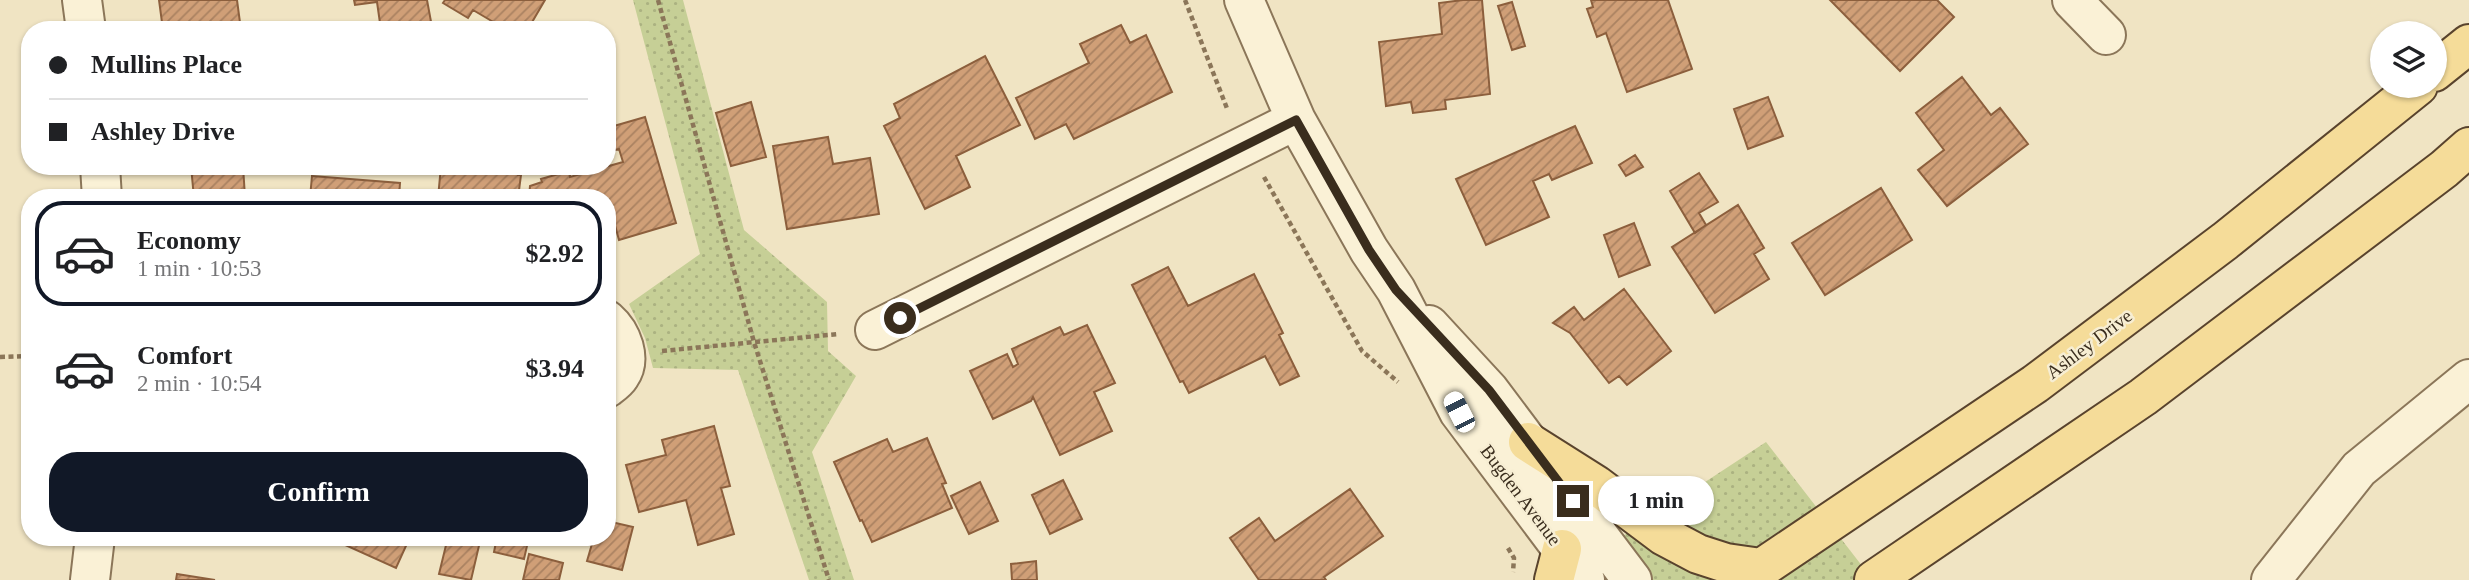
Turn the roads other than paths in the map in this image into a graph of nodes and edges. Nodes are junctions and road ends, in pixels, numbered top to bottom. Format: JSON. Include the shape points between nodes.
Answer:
{"nodes":[{"id":1,"x":82,"y":0,"type":"edge"},
{"id":2,"x":1244,"y":0,"type":"edge"},
{"id":3,"x":2072,"y":0,"type":"edge"},
{"id":4,"x":85,"y":21,"type":"edge"},
{"id":5,"x":2106,"y":35,"type":"dead end"},
{"id":6,"x":2469,"y":44,"type":"edge"},
{"id":7,"x":2447,"y":62,"type":"edge"},
{"id":8,"x":2403,"y":98,"type":"edge"},
{"id":9,"x":1296,"y":120,"type":"junction"},
{"id":10,"x":2469,"y":147,"type":"edge"},
{"id":11,"x":1396,"y":290,"type":"junction"},
{"id":12,"x":616,"y":328,"type":"edge"},
{"id":13,"x":876,"y":330,"type":"road end"},
{"id":14,"x":2469,"y":379,"type":"edge"},
{"id":15,"x":616,"y":380,"type":"edge"},
{"id":16,"x":1528,"y":442,"type":"junction"},
{"id":17,"x":94,"y":546,"type":"edge"},
{"id":18,"x":1558,"y":565,"type":"edge"},
{"id":19,"x":1752,"y":574,"type":"edge"},
{"id":20,"x":90,"y":580,"type":"edge"},
{"id":21,"x":1585,"y":580,"type":"edge"},
{"id":22,"x":1632,"y":580,"type":"edge"},
{"id":23,"x":1874,"y":580,"type":"edge"},
{"id":24,"x":2271,"y":580,"type":"edge"}],
"edges":[{"from":1,"to":4,"type":"street"},
{"from":2,"to":9,"type":"street","name":"Bugden Avenue"},
{"from":3,"to":5,"type":"street"},
{"from":6,"to":7,"type":"main road"},
{"from":8,"to":19,"type":"main road","name":"Ashley Drive","via":[[2225,241],[2035,384]]},
{"from":9,"to":11,"type":"street","name":"Bugden Avenue"},
{"from":9,"to":13,"type":"street"},
{"from":10,"to":23,"type":"main road","via":[[2143,397]]},
{"from":11,"to":16,"type":"street","via":[[1489,390]]},
{"from":11,"to":18,"type":"street","name":"Bugden Avenue","via":[[1459,412]]},
{"from":12,"to":15,"type":"street","via":[[626,355]]},
{"from":14,"to":24,"type":"street","via":[[2359,468]]},
{"from":16,"to":19,"type":"main road","via":[[1664,536]]},
{"from":16,"to":22,"type":"street"},
{"from":17,"to":20,"type":"street"},
{"from":18,"to":21,"type":"street","name":"Bugden Avenue"}]}
